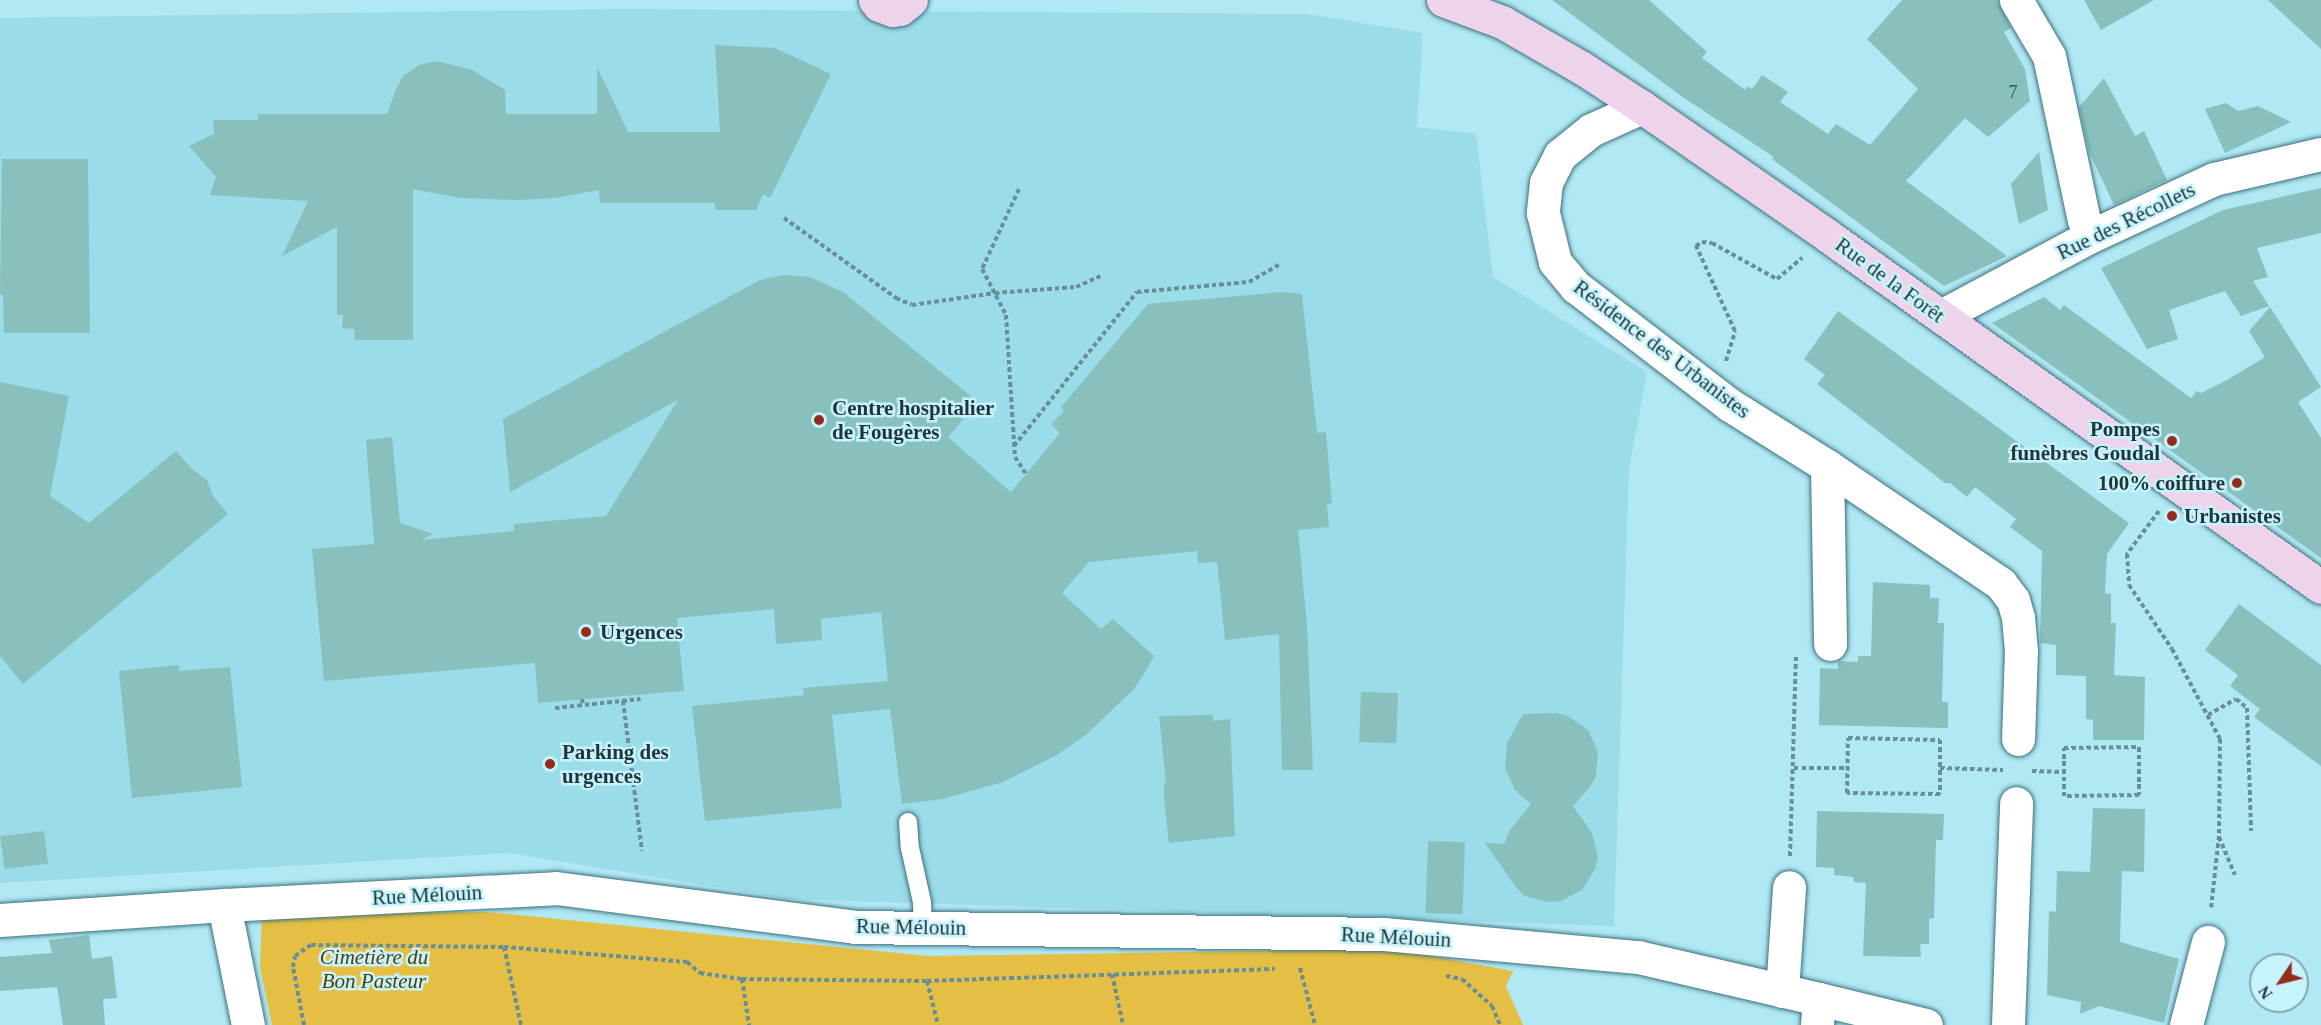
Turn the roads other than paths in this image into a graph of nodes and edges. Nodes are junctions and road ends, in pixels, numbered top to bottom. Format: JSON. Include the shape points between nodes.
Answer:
{"nodes":[{"id":1,"x":875,"y":0,"type":"edge"},
{"id":2,"x":911,"y":0,"type":"edge"},
{"id":3,"x":1443,"y":0,"type":"edge"},
{"id":4,"x":2016,"y":0,"type":"edge"},
{"id":5,"x":1642,"y":107,"type":"junction"},
{"id":6,"x":2321,"y":154,"type":"edge"},
{"id":7,"x":2091,"y":236,"type":"junction"},
{"id":8,"x":1941,"y":316,"type":"junction"},
{"id":9,"x":1827,"y":466,"type":"junction"},
{"id":10,"x":2321,"y":587,"type":"edge"},
{"id":11,"x":1830,"y":644,"type":"road end"},
{"id":12,"x":2018,"y":739,"type":"dead end"},
{"id":13,"x":2016,"y":803,"type":"dead end"},
{"id":14,"x":908,"y":822,"type":"dead end"},
{"id":15,"x":1789,"y":887,"type":"road end"},
{"id":16,"x":224,"y":905,"type":"junction"},
{"id":17,"x":0,"y":920,"type":"edge"},
{"id":18,"x":922,"y":927,"type":"junction"},
{"id":19,"x":2208,"y":942,"type":"road end"},
{"id":20,"x":1782,"y":991,"type":"junction"},
{"id":21,"x":1818,"y":1012,"type":"edge"},
{"id":22,"x":248,"y":1025,"type":"edge"},
{"id":23,"x":1926,"y":1025,"type":"edge"},
{"id":24,"x":2008,"y":1025,"type":"edge"},
{"id":25,"x":2186,"y":1025,"type":"edge"}],
"edges":[{"from":1,"to":2,"type":"main road","via":[[892,10]]},
{"from":3,"to":5,"type":"main road","name":"Rue de la Forêt","via":[[1502,22]]},
{"from":4,"to":7,"type":"street","via":[[2049,56]]},
{"from":5,"to":8,"type":"main road","name":"Rue de la Forêt"},
{"from":5,"to":9,"type":"street","name":"Résidence des Urbanistes","via":[[1591,130],[1560,155],[1546,182],[1543,213],[1555,262],[1576,287],[1723,399]]},
{"from":6,"to":7,"type":"street","name":"Rue des Récollets","via":[[2214,179]]},
{"from":7,"to":8,"type":"street","name":"Rue des Récollets"},
{"from":8,"to":10,"type":"main road","name":"Rue de la Forêt"},
{"from":9,"to":11,"type":"street"},
{"from":9,"to":12,"type":"street","name":"Résidence des Urbanistes","via":[[2001,584],[2013,600],[2021,650]]},
{"from":13,"to":24,"type":"street"},
{"from":14,"to":18,"type":"lane","via":[[922,902]]},
{"from":15,"to":20,"type":"street"},
{"from":16,"to":17,"type":"street","name":"Rue Mélouin"},
{"from":16,"to":18,"type":"street","name":"Rue Mélouin","via":[[556,888],[855,927]]},
{"from":16,"to":22,"type":"street"},
{"from":18,"to":20,"type":"street","name":"Rue Mélouin","via":[[1384,934],[1638,957]]},
{"from":19,"to":25,"type":"street"},
{"from":20,"to":21,"type":"street","name":"Rue Mélouin"},
{"from":21,"to":23,"type":"street","name":"Rue Mélouin"}]}
